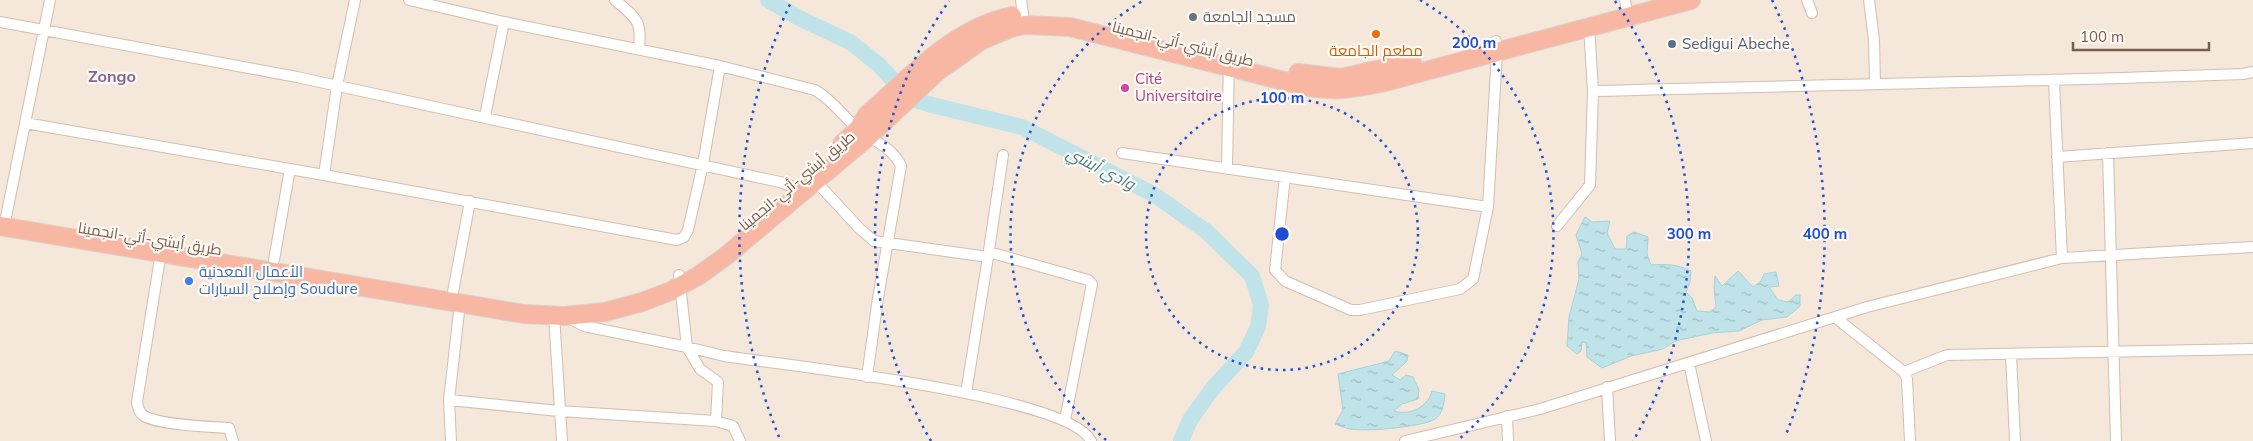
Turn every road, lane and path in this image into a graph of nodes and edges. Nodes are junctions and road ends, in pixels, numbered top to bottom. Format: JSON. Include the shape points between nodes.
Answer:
{"nodes":[{"id":1,"x":50,"y":0,"type":"edge"},
{"id":2,"x":355,"y":0,"type":"edge"},
{"id":3,"x":410,"y":0,"type":"edge"},
{"id":4,"x":615,"y":0,"type":"edge"},
{"id":5,"x":1651,"y":0,"type":"edge"},
{"id":6,"x":1691,"y":0,"type":"edge"},
{"id":7,"x":1807,"y":0,"type":"edge"},
{"id":8,"x":1869,"y":0,"type":"edge"},
{"id":9,"x":1626,"y":4,"type":"edge"},
{"id":10,"x":1022,"y":7,"type":"edge"},
{"id":11,"x":1812,"y":13,"type":"dead end"},
{"id":12,"x":0,"y":22,"type":"edge"},
{"id":13,"x":504,"y":22,"type":"junction"},
{"id":14,"x":1589,"y":27,"type":"junction"},
{"id":15,"x":44,"y":30,"type":"junction"},
{"id":16,"x":1497,"y":46,"type":"junction"},
{"id":17,"x":639,"y":48,"type":"junction"},
{"id":18,"x":948,"y":55,"type":"junction"},
{"id":19,"x":1229,"y":61,"type":"junction"},
{"id":20,"x":720,"y":66,"type":"junction"},
{"id":21,"x":2253,"y":72,"type":"edge"},
{"id":22,"x":2054,"y":81,"type":"junction"},
{"id":23,"x":1874,"y":83,"type":"junction"},
{"id":24,"x":337,"y":86,"type":"junction"},
{"id":25,"x":1593,"y":91,"type":"junction"},
{"id":26,"x":484,"y":116,"type":"junction"},
{"id":27,"x":25,"y":123,"type":"junction"},
{"id":28,"x":868,"y":127,"type":"junction"},
{"id":29,"x":2253,"y":143,"type":"edge"},
{"id":30,"x":2108,"y":153,"type":"junction"},
{"id":31,"x":1122,"y":154,"type":"dead end"},
{"id":32,"x":1003,"y":155,"type":"dead end"},
{"id":33,"x":2058,"y":157,"type":"junction"},
{"id":34,"x":703,"y":164,"type":"junction"},
{"id":35,"x":290,"y":169,"type":"junction"},
{"id":36,"x":1227,"y":169,"type":"junction"},
{"id":37,"x":324,"y":175,"type":"junction"},
{"id":38,"x":1286,"y":177,"type":"junction"},
{"id":39,"x":812,"y":178,"type":"junction"},
{"id":40,"x":794,"y":190,"type":"junction"},
{"id":41,"x":470,"y":201,"type":"junction"},
{"id":42,"x":1488,"y":207,"type":"junction"},
{"id":43,"x":2,"y":221,"type":"edge"},
{"id":44,"x":1557,"y":226,"type":"dead end"},
{"id":45,"x":888,"y":242,"type":"junction"},
{"id":46,"x":2253,"y":248,"type":"edge"},
{"id":47,"x":161,"y":252,"type":"junction"},
{"id":48,"x":989,"y":254,"type":"junction"},
{"id":49,"x":2111,"y":254,"type":"junction"},
{"id":50,"x":2062,"y":258,"type":"junction"},
{"id":51,"x":274,"y":260,"type":"junction"},
{"id":52,"x":320,"y":275,"type":"junction"},
{"id":53,"x":680,"y":280,"type":"junction"},
{"id":54,"x":457,"y":297,"type":"junction"},
{"id":55,"x":559,"y":316,"type":"junction"},
{"id":56,"x":1836,"y":318,"type":"junction"},
{"id":57,"x":687,"y":347,"type":"junction"},
{"id":58,"x":2253,"y":349,"type":"edge"},
{"id":59,"x":2112,"y":352,"type":"junction"},
{"id":60,"x":2011,"y":358,"type":"junction"},
{"id":61,"x":1689,"y":363,"type":"junction"},
{"id":62,"x":1904,"y":372,"type":"junction"},
{"id":63,"x":867,"y":377,"type":"junction"},
{"id":64,"x":1607,"y":387,"type":"junction"},
{"id":65,"x":966,"y":392,"type":"junction"},
{"id":66,"x":449,"y":400,"type":"junction"},
{"id":67,"x":559,"y":411,"type":"junction"},
{"id":68,"x":1507,"y":416,"type":"junction"},
{"id":69,"x":1066,"y":420,"type":"junction"},
{"id":70,"x":716,"y":421,"type":"junction"},
{"id":71,"x":233,"y":441,"type":"edge"},
{"id":72,"x":452,"y":441,"type":"edge"},
{"id":73,"x":562,"y":441,"type":"edge"},
{"id":74,"x":740,"y":441,"type":"edge"},
{"id":75,"x":1091,"y":441,"type":"edge"},
{"id":76,"x":1405,"y":441,"type":"edge"},
{"id":77,"x":1508,"y":441,"type":"edge"},
{"id":78,"x":1610,"y":441,"type":"edge"},
{"id":79,"x":1706,"y":441,"type":"edge"},
{"id":80,"x":1910,"y":441,"type":"edge"},
{"id":81,"x":2015,"y":441,"type":"edge"},
{"id":82,"x":2116,"y":441,"type":"edge"}],
"edges":[{"from":1,"to":15,"type":"street"},
{"from":2,"to":24,"type":"street"},
{"from":3,"to":13,"type":"street"},
{"from":4,"to":17,"type":"street","via":[[633,15],[641,29]]},
{"from":5,"to":9,"type":"highway"},
{"from":6,"to":14,"type":"highway"},
{"from":7,"to":11,"type":"street"},
{"from":8,"to":23,"type":"street","via":[[1874,40]]},
{"from":9,"to":16,"type":"highway"},
{"from":10,"to":18,"type":"highway","name":"طريق أبشي-أتي-انجمينا","via":[[979,27]]},
{"from":10,"to":19,"type":"highway","name":"طريق أبشي-أتي-انجمينا","via":[[1062,14]]},
{"from":12,"to":15,"type":"street"},
{"from":13,"to":17,"type":"street"},
{"from":13,"to":26,"type":"street"},
{"from":14,"to":16,"type":"highway"},
{"from":14,"to":25,"type":"street"},
{"from":15,"to":24,"type":"street"},
{"from":15,"to":27,"type":"street"},
{"from":16,"to":19,"type":"highway","via":[[1381,83],[1328,91]]},
{"from":16,"to":42,"type":"street"},
{"from":17,"to":20,"type":"street"},
{"from":18,"to":19,"type":"highway","via":[[1011,28],[1049,25]]},
{"from":18,"to":28,"type":"highway"},
{"from":19,"to":36,"type":"street"},
{"from":20,"to":28,"type":"street","via":[[815,90]]},
{"from":20,"to":34,"type":"street"},
{"from":21,"to":22,"type":"street"},
{"from":22,"to":23,"type":"street"},
{"from":22,"to":33,"type":"street"},
{"from":23,"to":25,"type":"street"},
{"from":24,"to":26,"type":"street"},
{"from":24,"to":37,"type":"street"},
{"from":25,"to":44,"type":"street","via":[[1590,185]]},
{"from":26,"to":34,"type":"street","via":[[670,160]]},
{"from":27,"to":35,"type":"street"},
{"from":27,"to":43,"type":"street"},
{"from":28,"to":39,"type":"highway"},
{"from":28,"to":45,"type":"street","via":[[897,157],[901,166]]},
{"from":29,"to":30,"type":"street"},
{"from":30,"to":33,"type":"street"},
{"from":30,"to":49,"type":"street"},
{"from":31,"to":36,"type":"street"},
{"from":32,"to":48,"type":"street"},
{"from":33,"to":50,"type":"street"},
{"from":34,"to":40,"type":"street","via":[[780,182]]},
{"from":34,"to":41,"type":"street","via":[[688,230],[684,237],[676,240]]},
{"from":35,"to":37,"type":"street"},
{"from":35,"to":51,"type":"street"},
{"from":36,"to":38,"type":"street"},
{"from":37,"to":41,"type":"street"},
{"from":38,"to":42,"type":"street"},
{"from":38,"to":42,"type":"street","via":[[1275,270],[1285,281],[1351,310],[1468,285],[1473,279]]},
{"from":39,"to":40,"type":"highway"},
{"from":39,"to":45,"type":"street","via":[[867,236],[874,241]]},
{"from":40,"to":53,"type":"highway","via":[[726,256]]},
{"from":41,"to":54,"type":"street"},
{"from":43,"to":47,"type":"highway"},
{"from":43,"to":51,"type":"highway","name":"طريق أبشي-أتي-انجمينا"},
{"from":45,"to":48,"type":"street"},
{"from":45,"to":63,"type":"street"},
{"from":46,"to":49,"type":"street"},
{"from":47,"to":52,"type":"highway"},
{"from":47,"to":71,"type":"street","via":[[137,402],[139,411],[144,416],[171,423],[230,428]]},
{"from":48,"to":65,"type":"street"},
{"from":48,"to":69,"type":"street","via":[[1088,280],[1092,284]]},
{"from":49,"to":50,"type":"street"},
{"from":49,"to":59,"type":"street"},
{"from":50,"to":56,"type":"street"},
{"from":51,"to":52,"type":"highway","name":"طريق أبشي-أتي-انجمينا"},
{"from":52,"to":54,"type":"highway"},
{"from":53,"to":54,"type":"highway","via":[[605,300],[568,305]]},
{"from":53,"to":55,"type":"highway","via":[[642,302],[606,312]]},
{"from":53,"to":57,"type":"street"},
{"from":54,"to":55,"type":"highway","via":[[524,314]]},
{"from":54,"to":66,"type":"street"},
{"from":55,"to":57,"type":"street","via":[[584,326]]},
{"from":55,"to":67,"type":"street"},
{"from":56,"to":61,"type":"street"},
{"from":56,"to":62,"type":"street"},
{"from":57,"to":63,"type":"street","via":[[724,356]]},
{"from":57,"to":70,"type":"street","via":[[700,369],[718,382]]},
{"from":58,"to":59,"type":"street"},
{"from":59,"to":60,"type":"street"},
{"from":59,"to":82,"type":"street"},
{"from":60,"to":62,"type":"street","via":[[1947,355]]},
{"from":60,"to":81,"type":"street"},
{"from":61,"to":64,"type":"street"},
{"from":61,"to":79,"type":"street"},
{"from":62,"to":80,"type":"street"},
{"from":63,"to":65,"type":"street"},
{"from":64,"to":68,"type":"street"},
{"from":64,"to":78,"type":"street"},
{"from":65,"to":69,"type":"street"},
{"from":66,"to":67,"type":"street"},
{"from":66,"to":72,"type":"street"},
{"from":67,"to":70,"type":"street"},
{"from":67,"to":73,"type":"street"},
{"from":68,"to":76,"type":"street"},
{"from":68,"to":77,"type":"street"},
{"from":69,"to":75,"type":"street","via":[[1088,434]]},
{"from":70,"to":74,"type":"street","via":[[733,426]]}]}
